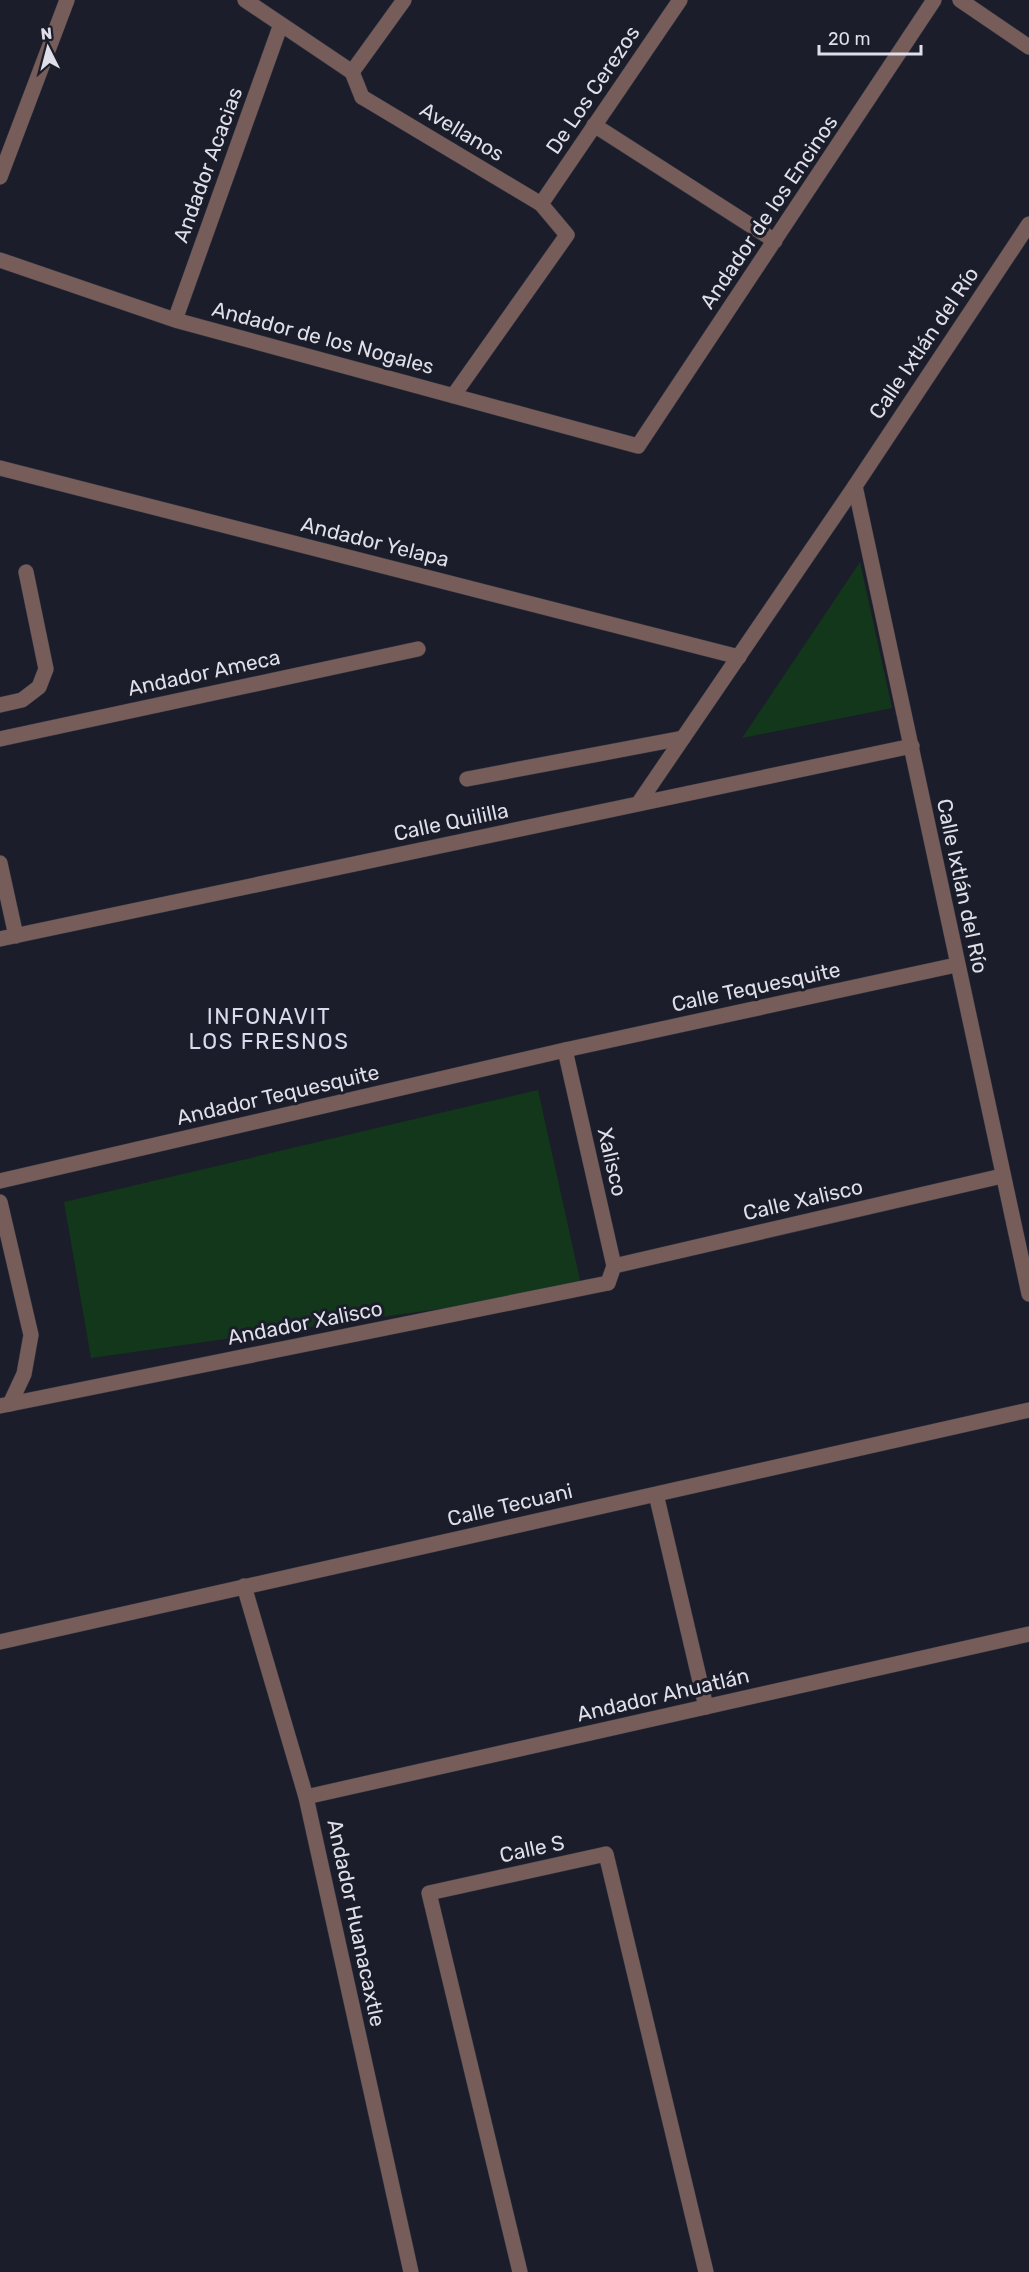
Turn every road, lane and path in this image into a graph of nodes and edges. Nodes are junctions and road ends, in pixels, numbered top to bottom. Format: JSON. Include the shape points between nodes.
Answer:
{"nodes":[{"id":1,"x":67,"y":0,"type":"edge"},
{"id":2,"x":245,"y":0,"type":"edge"},
{"id":3,"x":404,"y":0,"type":"edge"},
{"id":4,"x":680,"y":0,"type":"edge"},
{"id":5,"x":934,"y":0,"type":"edge"},
{"id":6,"x":960,"y":0,"type":"edge"},
{"id":7,"x":281,"y":24,"type":"junction"},
{"id":8,"x":1029,"y":47,"type":"edge"},
{"id":9,"x":352,"y":72,"type":"junction"},
{"id":10,"x":594,"y":125,"type":"junction"},
{"id":11,"x":0,"y":177,"type":"edge"},
{"id":12,"x":540,"y":204,"type":"junction"},
{"id":13,"x":1029,"y":224,"type":"edge"},
{"id":14,"x":775,"y":241,"type":"junction"},
{"id":15,"x":0,"y":260,"type":"edge"},
{"id":16,"x":175,"y":320,"type":"junction"},
{"id":17,"x":453,"y":396,"type":"junction"},
{"id":18,"x":638,"y":446,"type":"joint"},
{"id":19,"x":0,"y":468,"type":"edge"},
{"id":20,"x":855,"y":486,"type":"junction"},
{"id":21,"x":26,"y":572,"type":"dead end"},
{"id":22,"x":418,"y":649,"type":"dead end"},
{"id":23,"x":739,"y":657,"type":"junction"},
{"id":24,"x":0,"y":705,"type":"edge"},
{"id":25,"x":683,"y":738,"type":"junction"},
{"id":26,"x":0,"y":739,"type":"edge"},
{"id":27,"x":912,"y":746,"type":"junction"},
{"id":28,"x":467,"y":778,"type":"dead end"},
{"id":29,"x":638,"y":804,"type":"junction"},
{"id":30,"x":0,"y":863,"type":"edge"},
{"id":31,"x":16,"y":936,"type":"junction"},
{"id":32,"x":0,"y":939,"type":"edge"},
{"id":33,"x":956,"y":964,"type":"junction"},
{"id":34,"x":565,"y":1050,"type":"junction"},
{"id":35,"x":1002,"y":1176,"type":"junction"},
{"id":36,"x":0,"y":1181,"type":"edge"},
{"id":37,"x":0,"y":1202,"type":"edge"},
{"id":38,"x":614,"y":1266,"type":"junction"},
{"id":39,"x":1029,"y":1294,"type":"edge"},
{"id":40,"x":5,"y":1405,"type":"edge"},
{"id":41,"x":1029,"y":1410,"type":"edge"},
{"id":42,"x":656,"y":1494,"type":"junction"},
{"id":43,"x":244,"y":1586,"type":"junction"},
{"id":44,"x":1029,"y":1634,"type":"edge"},
{"id":45,"x":0,"y":1642,"type":"edge"},
{"id":46,"x":706,"y":1707,"type":"junction"},
{"id":47,"x":306,"y":1797,"type":"junction"},
{"id":48,"x":411,"y":2272,"type":"edge"},
{"id":49,"x":520,"y":2272,"type":"edge"},
{"id":50,"x":706,"y":2272,"type":"edge"}],
"edges":[{"from":1,"to":11,"type":"street"},
{"from":2,"to":7,"type":"street"},
{"from":3,"to":9,"type":"street"},
{"from":4,"to":10,"type":"street","name":"De Los Cerezos"},
{"from":5,"to":14,"type":"street","name":"Andador de los Encinos"},
{"from":6,"to":8,"type":"street"},
{"from":7,"to":9,"type":"street"},
{"from":7,"to":16,"type":"street","name":"Andador Acacias"},
{"from":9,"to":12,"type":"street","name":"Avellanos","via":[[362,97]]},
{"from":10,"to":12,"type":"street","name":"De Los Cerezos"},
{"from":10,"to":14,"type":"street"},
{"from":12,"to":17,"type":"street","name":"Avellanos","via":[[567,235]]},
{"from":13,"to":20,"type":"street","name":"Calle Ixtlán del Río"},
{"from":14,"to":18,"type":"street","name":"Andador de los Encinos"},
{"from":15,"to":16,"type":"street","name":"Andador de los Nogales"},
{"from":16,"to":17,"type":"street","name":"Andador de los Nogales"},
{"from":17,"to":18,"type":"street","name":"Andador de los Nogales"},
{"from":19,"to":23,"type":"street","name":"Andador Yelapa"},
{"from":20,"to":23,"type":"street","name":"Calle Ixtlán del Río"},
{"from":20,"to":27,"type":"street","name":"Calle Ixtlán del Río"},
{"from":21,"to":24,"type":"street","via":[[46,669],[39,687],[22,700]]},
{"from":22,"to":26,"type":"street","name":"Andador Ameca"},
{"from":23,"to":25,"type":"street","name":"Calle Ixtlán del Río"},
{"from":25,"to":28,"type":"street"},
{"from":25,"to":29,"type":"street","name":"Calle Ixtlán del Río"},
{"from":27,"to":29,"type":"street","name":"Calle Quililla"},
{"from":27,"to":33,"type":"street","name":"Calle Ixtlán del Río"},
{"from":29,"to":31,"type":"street","name":"Calle Quililla"},
{"from":30,"to":31,"type":"street"},
{"from":31,"to":32,"type":"street","name":"Calle Quililla"},
{"from":33,"to":34,"type":"street","name":"Calle Tequesquite"},
{"from":33,"to":35,"type":"street","name":"Calle Ixtlán del Río"},
{"from":34,"to":36,"type":"street","name":"Andador Tequesquite"},
{"from":34,"to":38,"type":"street","name":"Xalisco"},
{"from":35,"to":38,"type":"street","name":"Calle Xalisco"},
{"from":35,"to":39,"type":"street","name":"Calle Ixtlán del Río"},
{"from":37,"to":40,"type":"street","via":[[32,1335],[24,1374]]},
{"from":38,"to":40,"type":"street","name":"Andador Xalisco","via":[[608,1283]]},
{"from":41,"to":42,"type":"street","name":"Calle Tecuani"},
{"from":42,"to":43,"type":"street","name":"Calle Tecuani"},
{"from":42,"to":46,"type":"street"},
{"from":43,"to":45,"type":"street","name":"Calle Tecuani"},
{"from":43,"to":47,"type":"street","name":"Andador Huanacaxtle"},
{"from":44,"to":46,"type":"street","name":"Andador Ahuatlán"},
{"from":46,"to":47,"type":"street","name":"Andador Ahuatlán"},
{"from":47,"to":48,"type":"street","name":"Andador Huanacaxtle"},
{"from":49,"to":50,"type":"street","name":"Calle S","via":[[429,1893],[606,1854]]}]}
